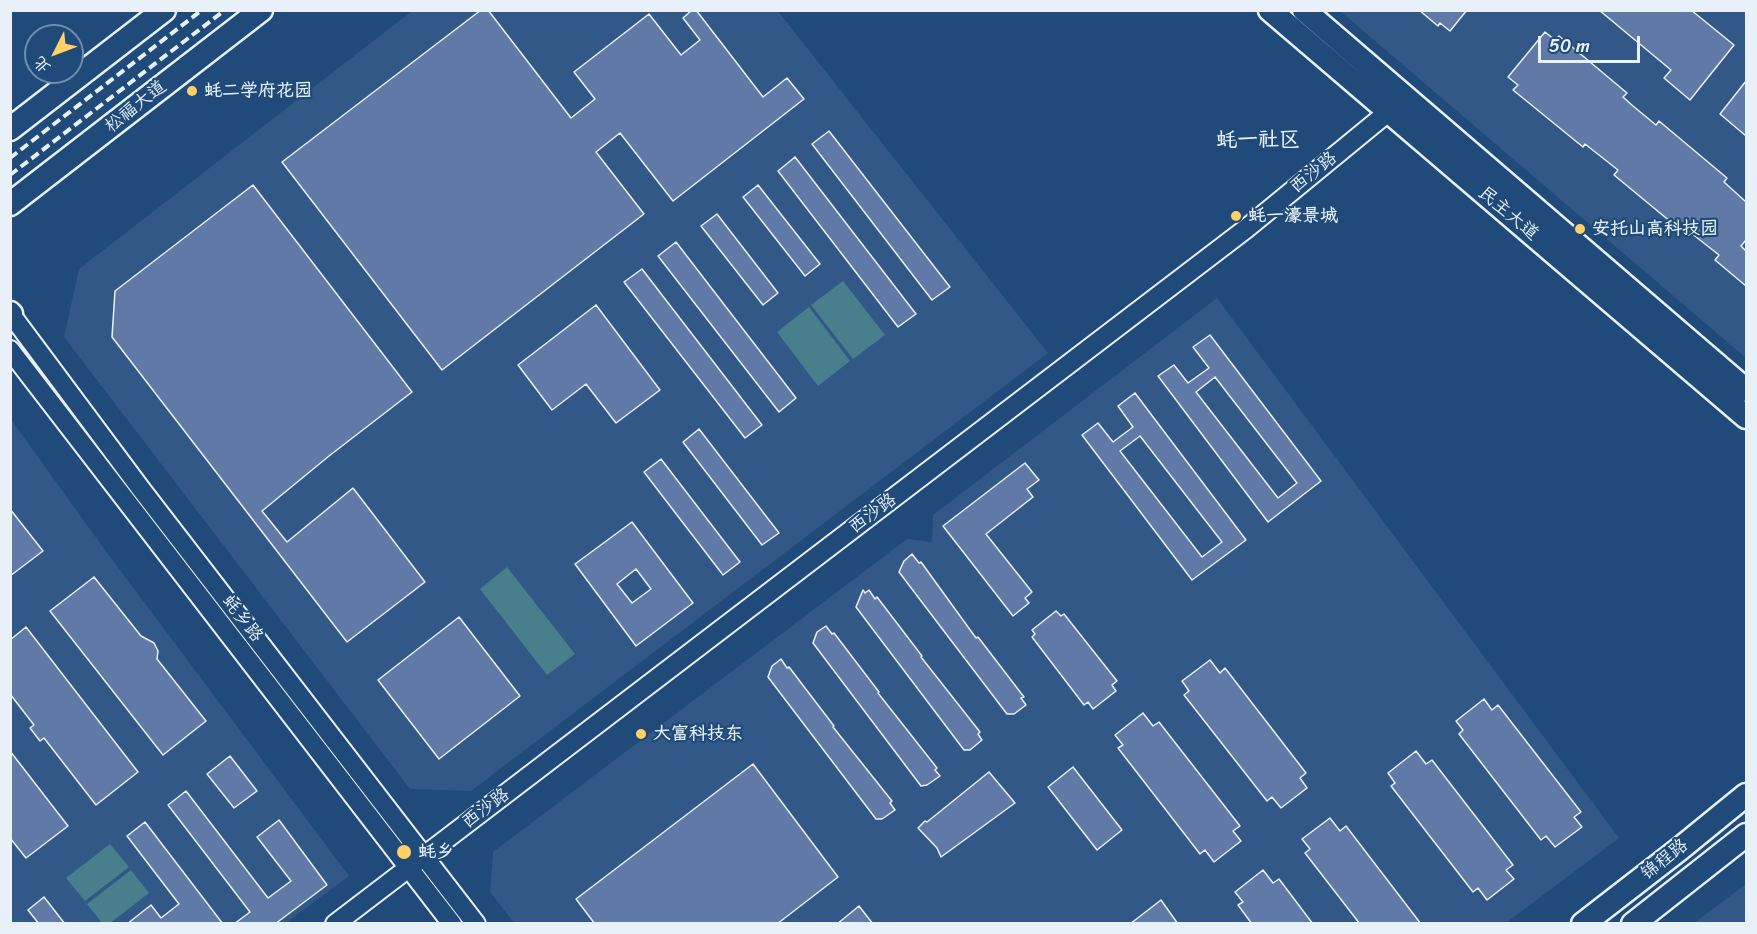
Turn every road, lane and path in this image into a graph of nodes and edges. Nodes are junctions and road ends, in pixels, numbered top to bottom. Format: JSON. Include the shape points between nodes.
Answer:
{"nodes":[{"id":1,"x":164,"y":10,"type":"edge"},
{"id":2,"x":261,"y":10,"type":"edge"},
{"id":3,"x":1270,"y":10,"type":"edge"},
{"id":4,"x":1304,"y":10,"type":"edge"},
{"id":5,"x":1406,"y":98,"type":"junction"},
{"id":6,"x":1388,"y":112,"type":"junction"},
{"id":7,"x":10,"y":129,"type":"edge"},
{"id":8,"x":29,"y":189,"type":"junction"},
{"id":9,"x":10,"y":204,"type":"edge"},
{"id":10,"x":10,"y":211,"type":"edge"},
{"id":11,"x":11,"y":313,"type":"edge"},
{"id":12,"x":10,"y":350,"type":"edge"},
{"id":13,"x":1746,"y":390,"type":"edge"},
{"id":14,"x":1746,"y":417,"type":"edge"},
{"id":15,"x":1746,"y":795,"type":"edge"},
{"id":16,"x":1746,"y":835,"type":"edge"},
{"id":17,"x":424,"y":856,"type":"junction"},
{"id":18,"x":408,"y":867,"type":"junction"},
{"id":19,"x":335,"y":924,"type":"edge"},
{"id":20,"x":452,"y":924,"type":"edge"},
{"id":21,"x":476,"y":924,"type":"edge"},
{"id":22,"x":1583,"y":924,"type":"edge"},
{"id":23,"x":1633,"y":924,"type":"edge"}],
"edges":[{"from":1,"to":7,"type":"main road"},
{"from":2,"to":8,"type":"main road","name":"松福大道"},
{"from":3,"to":6,"type":"main road","name":"民主大道"},
{"from":4,"to":5,"type":"main road","name":"民主大道"},
{"from":5,"to":6,"type":"street","name":"西沙路"},
{"from":5,"to":13,"type":"main road","name":"民主大道"},
{"from":6,"to":14,"type":"main road","name":"民主大道"},
{"from":6,"to":17,"type":"street","name":"西沙路","via":[[1238,235]]},
{"from":8,"to":9,"type":"main road","name":"松福大道"},
{"from":8,"to":10,"type":"main road"},
{"from":11,"to":17,"type":"street","name":"蚝乡路","via":[[141,489]]},
{"from":12,"to":18,"type":"street","name":"蚝乡路"},
{"from":15,"to":22,"type":"main road","name":"锦程路"},
{"from":16,"to":23,"type":"main road","name":"锦程路"},
{"from":17,"to":18,"type":"street","name":"西沙路"},
{"from":17,"to":21,"type":"street","name":"蚝乡路"},
{"from":18,"to":19,"type":"street","name":"西沙路"},
{"from":18,"to":20,"type":"street","name":"蚝乡路"}]}
